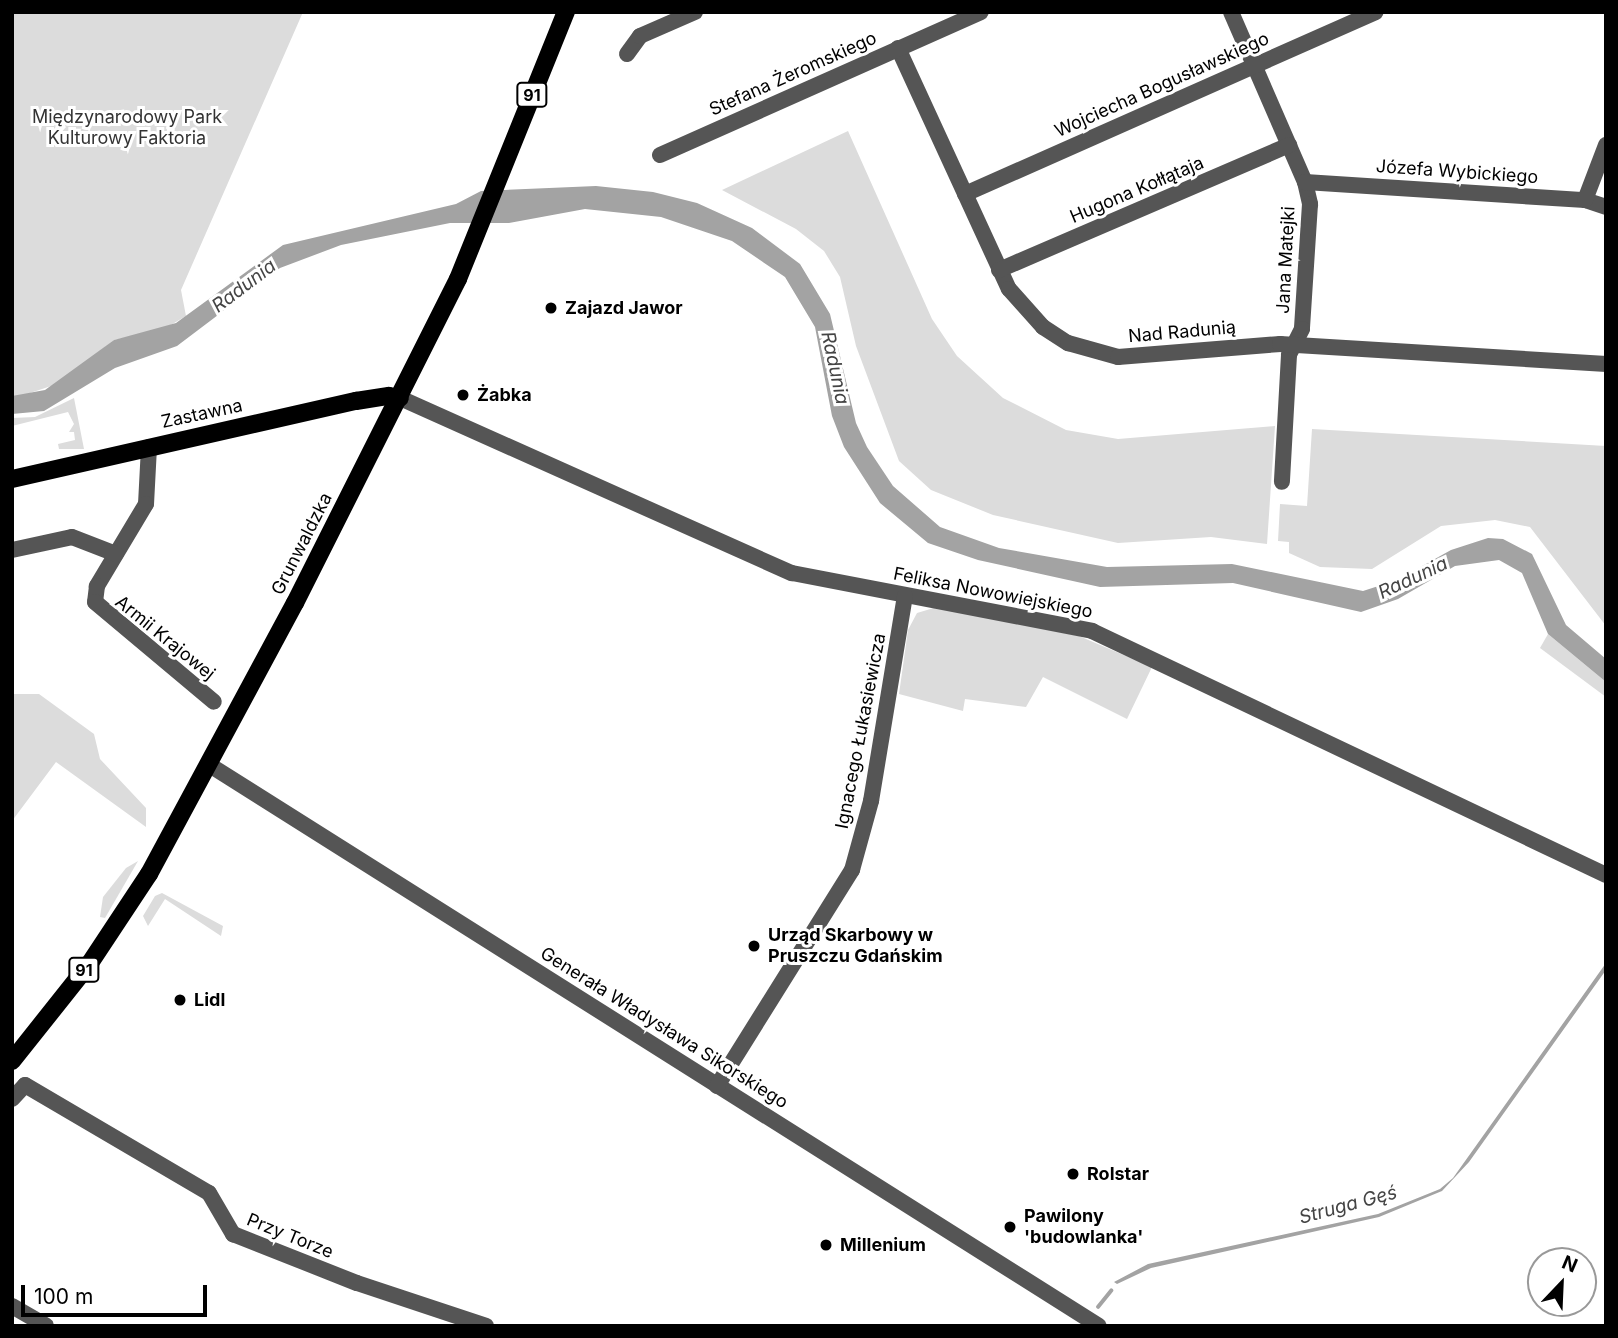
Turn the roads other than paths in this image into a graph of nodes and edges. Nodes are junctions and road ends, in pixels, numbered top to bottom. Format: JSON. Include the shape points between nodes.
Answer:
{"nodes":[{"id":1,"x":566,"y":12,"type":"edge"},
{"id":2,"x":695,"y":12,"type":"edge"},
{"id":3,"x":981,"y":12,"type":"edge"},
{"id":4,"x":1231,"y":12,"type":"edge"},
{"id":5,"x":1375,"y":12,"type":"edge"},
{"id":6,"x":898,"y":48,"type":"junction"},
{"id":7,"x":628,"y":54,"type":"dead end"},
{"id":8,"x":1254,"y":65,"type":"junction"},
{"id":9,"x":1289,"y":145,"type":"junction"},
{"id":10,"x":1606,"y":145,"type":"edge"},
{"id":11,"x":660,"y":155,"type":"dead end"},
{"id":12,"x":1305,"y":182,"type":"junction"},
{"id":13,"x":965,"y":194,"type":"junction"},
{"id":14,"x":1585,"y":200,"type":"junction"},
{"id":15,"x":1606,"y":207,"type":"edge"},
{"id":16,"x":999,"y":270,"type":"junction"},
{"id":17,"x":1294,"y":344,"type":"junction"},
{"id":18,"x":1606,"y":364,"type":"edge"},
{"id":19,"x":400,"y":398,"type":"junction"},
{"id":20,"x":149,"y":447,"type":"junction"},
{"id":21,"x":12,"y":479,"type":"edge"},
{"id":22,"x":1282,"y":482,"type":"dead end"},
{"id":23,"x":12,"y":550,"type":"edge"},
{"id":24,"x":116,"y":554,"type":"junction"},
{"id":25,"x":905,"y":596,"type":"junction"},
{"id":26,"x":214,"y":702,"type":"dead end"},
{"id":27,"x":208,"y":764,"type":"junction"},
{"id":28,"x":1606,"y":874,"type":"edge"},
{"id":29,"x":12,"y":1060,"type":"edge"},
{"id":30,"x":717,"y":1086,"type":"junction"},
{"id":31,"x":12,"y":1099,"type":"edge"},
{"id":32,"x":12,"y":1306,"type":"edge"},
{"id":33,"x":458,"y":1322,"type":"edge"},
{"id":34,"x":46,"y":1326,"type":"edge"},
{"id":35,"x":486,"y":1326,"type":"edge"},
{"id":36,"x":1099,"y":1326,"type":"edge"}],
"edges":[{"from":1,"to":19,"type":"main road","name":"Grunwaldzka","number":"91","via":[[473,238]]},
{"from":2,"to":7,"type":"street","via":[[640,36]]},
{"from":3,"to":6,"type":"street","name":"Stefana Żeromskiego"},
{"from":4,"to":8,"type":"street","name":"Jana Matejki"},
{"from":5,"to":8,"type":"street","name":"Wojciecha Bogusławskiego"},
{"from":6,"to":11,"type":"street","name":"Stefana Żeromskiego"},
{"from":6,"to":13,"type":"street","name":"Nad Radunią"},
{"from":8,"to":9,"type":"street","name":"Jana Matejki"},
{"from":8,"to":13,"type":"street","name":"Wojciecha Bogusławskiego"},
{"from":9,"to":12,"type":"street","name":"Jana Matejki"},
{"from":9,"to":16,"type":"street","name":"Hugona Kołłątaja"},
{"from":10,"to":14,"type":"street"},
{"from":12,"to":14,"type":"street","name":"Józefa Wybickiego"},
{"from":12,"to":17,"type":"street","name":"Jana Matejki","via":[[1311,225],[1301,329]]},
{"from":13,"to":16,"type":"street","name":"Nad Radunią"},
{"from":14,"to":15,"type":"street","name":"Józefa Wybickiego"},
{"from":16,"to":17,"type":"street","name":"Nad Radunią","via":[[1009,289],[1043,327],[1093,353],[1150,357]]},
{"from":17,"to":18,"type":"street","name":"Nad Radunią"},
{"from":17,"to":22,"type":"street","name":"Jana Matejki","via":[[1289,355]]},
{"from":19,"to":20,"type":"main road","name":"Zastawna","via":[[373,398]]},
{"from":19,"to":25,"type":"street","name":"Feliksa Nowowiejskiego","via":[[748,557],[806,577]]},
{"from":19,"to":27,"type":"main road","name":"Grunwaldzka","number":"91"},
{"from":20,"to":21,"type":"main road","name":"Zastawna"},
{"from":20,"to":24,"type":"street","name":"Armii Krajowej","via":[[148,496]]},
{"from":23,"to":24,"type":"street","via":[[76,537]]},
{"from":24,"to":26,"type":"street","name":"Armii Krajowej","via":[[97,586],[98,609]]},
{"from":25,"to":28,"type":"street","name":"Feliksa Nowowiejskiego","via":[[1068,625],[1115,640]]},
{"from":25,"to":30,"type":"street","name":"Ignacego Łukasiewicza","via":[[871,801],[852,870]]},
{"from":27,"to":29,"type":"main road","name":"Grunwaldzka","number":"91","via":[[149,874],[90,963]]},
{"from":27,"to":30,"type":"street","name":"Generała Władysława Sikorskiego"},
{"from":30,"to":36,"type":"street","name":"Generała Władysława Sikorskiego"},
{"from":31,"to":33,"type":"street","name":"Przy Torze","via":[[25,1085],[209,1193],[233,1234]]},
{"from":32,"to":34,"type":"street"},
{"from":33,"to":35,"type":"street","name":"Przy Torze"}]}
